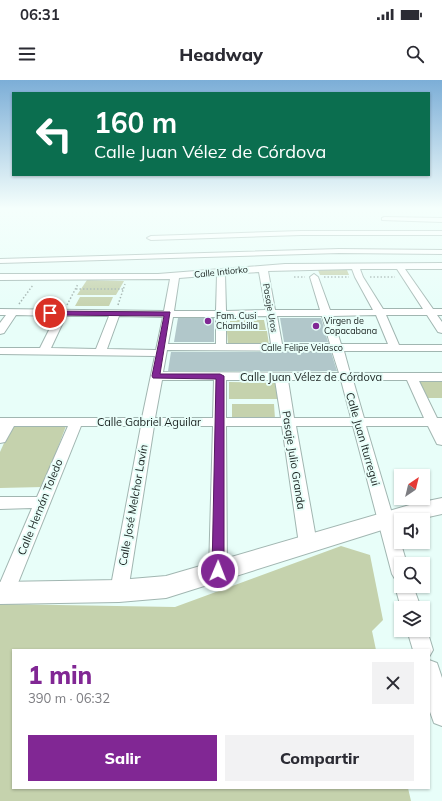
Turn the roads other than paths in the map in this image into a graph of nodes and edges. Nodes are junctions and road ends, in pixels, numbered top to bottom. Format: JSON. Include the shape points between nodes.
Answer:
{"nodes":[{"id":1,"x":244,"y":242,"type":"edge"},
{"id":2,"x":142,"y":251,"type":"dead end"},
{"id":3,"x":442,"y":252,"type":"edge"},
{"id":4,"x":0,"y":253,"type":"edge"},
{"id":5,"x":247,"y":254,"type":"junction"},
{"id":6,"x":227,"y":255,"type":"junction"},
{"id":7,"x":0,"y":261,"type":"edge"},
{"id":8,"x":355,"y":266,"type":"junction"},
{"id":9,"x":399,"y":266,"type":"junction"},
{"id":10,"x":442,"y":266,"type":"edge"},
{"id":11,"x":306,"y":267,"type":"junction"},
{"id":12,"x":263,"y":268,"type":"junction"},
{"id":13,"x":221,"y":272,"type":"junction"},
{"id":14,"x":0,"y":277,"type":"edge"},
{"id":15,"x":175,"y":277,"type":"junction"},
{"id":16,"x":314,"y":277,"type":"dead end"},
{"id":17,"x":0,"y":312,"type":"edge"},
{"id":18,"x":431,"y":312,"type":"junction"},
{"id":19,"x":442,"y":312,"type":"edge"},
{"id":20,"x":12,"y":313,"type":"junction"},
{"id":21,"x":62,"y":313,"type":"junction"},
{"id":22,"x":115,"y":313,"type":"junction"},
{"id":23,"x":220,"y":313,"type":"junction"},
{"id":24,"x":272,"y":313,"type":"junction"},
{"id":25,"x":326,"y":313,"type":"junction"},
{"id":26,"x":380,"y":313,"type":"junction"},
{"id":27,"x":168,"y":314,"type":"junction"},
{"id":28,"x":442,"y":330,"type":"edge"},
{"id":29,"x":0,"y":331,"type":"edge"},
{"id":30,"x":220,"y":347,"type":"junction"},
{"id":31,"x":277,"y":348,"type":"junction"},
{"id":32,"x":337,"y":348,"type":"junction"},
{"id":33,"x":395,"y":348,"type":"junction"},
{"id":34,"x":442,"y":348,"type":"edge"},
{"id":35,"x":161,"y":350,"type":"junction"},
{"id":36,"x":0,"y":352,"type":"edge"},
{"id":37,"x":44,"y":352,"type":"junction"},
{"id":38,"x":100,"y":353,"type":"junction"},
{"id":39,"x":156,"y":376,"type":"junction"},
{"id":40,"x":220,"y":376,"type":"junction"},
{"id":41,"x":281,"y":376,"type":"junction"},
{"id":42,"x":345,"y":376,"type":"junction"},
{"id":43,"x":411,"y":377,"type":"junction"},
{"id":44,"x":442,"y":377,"type":"edge"},
{"id":45,"x":5,"y":422,"type":"edge"},
{"id":46,"x":76,"y":422,"type":"junction"},
{"id":47,"x":148,"y":422,"type":"junction"},
{"id":48,"x":220,"y":422,"type":"junction"},
{"id":49,"x":288,"y":422,"type":"junction"},
{"id":50,"x":358,"y":422,"type":"junction"},
{"id":51,"x":438,"y":422,"type":"edge"},
{"id":52,"x":0,"y":439,"type":"edge"},
{"id":53,"x":442,"y":441,"type":"edge"},
{"id":54,"x":42,"y":502,"type":"junction"},
{"id":55,"x":0,"y":503,"type":"edge"},
{"id":56,"x":442,"y":506,"type":"edge"},
{"id":57,"x":385,"y":520,"type":"junction"},
{"id":58,"x":308,"y":544,"type":"junction"},
{"id":59,"x":396,"y":557,"type":"edge"},
{"id":60,"x":218,"y":571,"type":"junction"},
{"id":61,"x":119,"y":591,"type":"junction"},
{"id":62,"x":2,"y":593,"type":"edge"},
{"id":63,"x":419,"y":637,"type":"edge"},
{"id":64,"x":423,"y":649,"type":"edge"},
{"id":65,"x":430,"y":673,"type":"edge"},
{"id":66,"x":442,"y":715,"type":"edge"}],
"edges":[{"from":1,"to":5,"type":"street"},
{"from":2,"to":4,"type":"street"},
{"from":3,"to":5,"type":"street"},
{"from":5,"to":6,"type":"street"},
{"from":6,"to":7,"type":"street"},
{"from":6,"to":11,"type":"street","via":[[248,256]]},
{"from":8,"to":9,"type":"street","name":"Calle Intiorko"},
{"from":8,"to":11,"type":"street","name":"Calle Intiorko"},
{"from":8,"to":26,"type":"street"},
{"from":9,"to":10,"type":"street","name":"Calle Intiorko"},
{"from":9,"to":18,"type":"street"},
{"from":11,"to":12,"type":"street","name":"Calle Intiorko"},
{"from":12,"to":13,"type":"street","name":"Calle Intiorko"},
{"from":12,"to":24,"type":"street","name":"Pasaje Uros"},
{"from":13,"to":15,"type":"street","name":"Calle Intiorko"},
{"from":13,"to":23,"type":"street"},
{"from":14,"to":15,"type":"street","name":"Calle Intiorko"},
{"from":15,"to":27,"type":"street","name":"Calle José Melchor Lavín"},
{"from":16,"to":25,"type":"street","name":"Calle Juan Iturregui"},
{"from":17,"to":20,"type":"street"},
{"from":18,"to":19,"type":"street"},
{"from":18,"to":26,"type":"street"},
{"from":18,"to":28,"type":"street"},
{"from":20,"to":21,"type":"street"},
{"from":20,"to":29,"type":"street"},
{"from":21,"to":22,"type":"street"},
{"from":21,"to":37,"type":"street"},
{"from":22,"to":27,"type":"street"},
{"from":22,"to":38,"type":"street"},
{"from":23,"to":24,"type":"street"},
{"from":23,"to":27,"type":"street"},
{"from":23,"to":30,"type":"street"},
{"from":24,"to":25,"type":"street"},
{"from":24,"to":31,"type":"street","name":"Pasaje Uros"},
{"from":25,"to":26,"type":"street"},
{"from":25,"to":32,"type":"street","name":"Calle Juan Iturregui"},
{"from":26,"to":33,"type":"street"},
{"from":27,"to":35,"type":"street","name":"Calle José Melchor Lavín"},
{"from":30,"to":31,"type":"street","name":"Calle Felipe Velasco"},
{"from":30,"to":35,"type":"street","name":"Calle Felipe Velasco"},
{"from":31,"to":32,"type":"street","name":"Calle Felipe Velasco"},
{"from":32,"to":33,"type":"street","name":"Calle Felipe Velasco"},
{"from":32,"to":42,"type":"street","name":"Calle Juan Iturregui"},
{"from":33,"to":34,"type":"street","name":"Calle Felipe Velasco"},
{"from":35,"to":38,"type":"street","name":"Calle Felipe Velasco"},
{"from":35,"to":39,"type":"street","name":"Calle José Melchor Lavín"},
{"from":36,"to":37,"type":"street","name":"Calle Felipe Velasco"},
{"from":37,"to":38,"type":"street","name":"Calle Felipe Velasco"},
{"from":39,"to":40,"type":"street","name":"Calle Juan Vélez de Córdova"},
{"from":39,"to":47,"type":"street","name":"Calle José Melchor Lavín"},
{"from":40,"to":41,"type":"street","name":"Calle Juan Vélez de Córdova"},
{"from":40,"to":48,"type":"street"},
{"from":41,"to":42,"type":"street","name":"Calle Juan Vélez de Córdova"},
{"from":41,"to":49,"type":"street","name":"Pasaje Julio Granda"},
{"from":42,"to":43,"type":"street","name":"Calle Juan Vélez de Córdova"},
{"from":42,"to":50,"type":"street","name":"Calle Juan Iturregui"},
{"from":43,"to":44,"type":"street","name":"Calle Juan Vélez de Córdova"},
{"from":43,"to":51,"type":"street"},
{"from":45,"to":46,"type":"street","name":"Calle Gabriel Aguilar"},
{"from":45,"to":52,"type":"street"},
{"from":46,"to":47,"type":"street","name":"Calle Gabriel Aguilar"},
{"from":46,"to":54,"type":"street","name":"Calle Hernán Toledo"},
{"from":47,"to":48,"type":"street","name":"Calle Gabriel Aguilar"},
{"from":47,"to":61,"type":"street","name":"Calle José Melchor Lavín"},
{"from":48,"to":49,"type":"street","name":"Calle Gabriel Aguilar"},
{"from":48,"to":60,"type":"street"},
{"from":49,"to":50,"type":"street","name":"Calle Gabriel Aguilar"},
{"from":49,"to":58,"type":"street","name":"Pasaje Julio Granda"},
{"from":50,"to":51,"type":"street","name":"Calle Gabriel Aguilar"},
{"from":50,"to":57,"type":"street","name":"Calle Juan Iturregui"},
{"from":51,"to":53,"type":"street"},
{"from":54,"to":55,"type":"street"},
{"from":54,"to":62,"type":"street","name":"Calle Hernán Toledo"},
{"from":56,"to":57,"type":"street"},
{"from":57,"to":58,"type":"street"},
{"from":57,"to":59,"type":"street","name":"Calle Juan Iturregui"},
{"from":58,"to":60,"type":"street"},
{"from":60,"to":61,"type":"street","via":[[166,587]]},
{"from":61,"to":62,"type":"street"},
{"from":63,"to":64,"type":"street"},
{"from":65,"to":66,"type":"street"}]}
